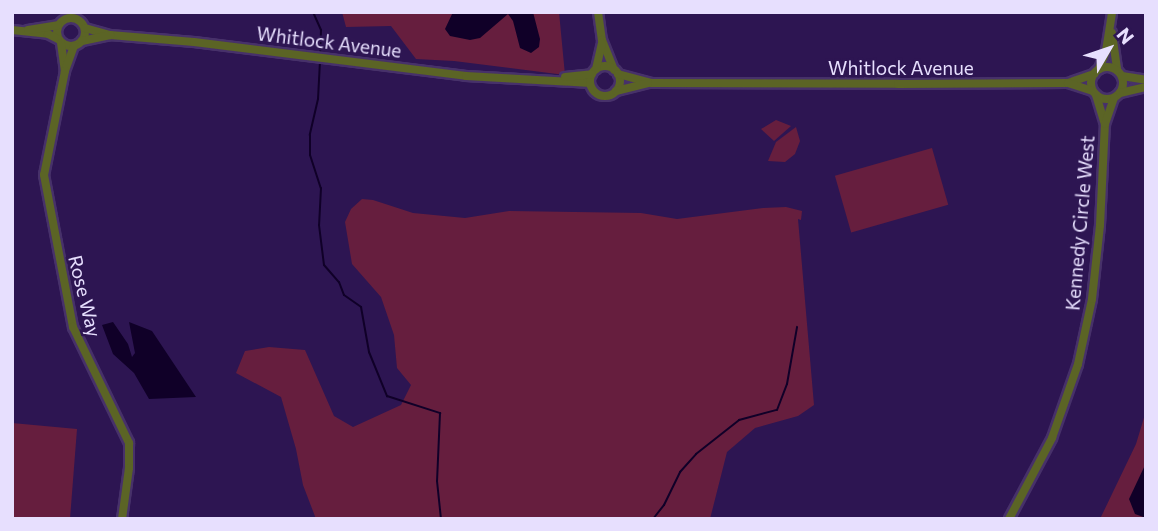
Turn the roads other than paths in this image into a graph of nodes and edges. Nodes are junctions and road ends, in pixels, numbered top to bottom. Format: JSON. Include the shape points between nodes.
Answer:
{"nodes":[{"id":1,"x":598,"y":12,"type":"edge"},
{"id":2,"x":1112,"y":12,"type":"edge"},
{"id":3,"x":64,"y":18,"type":"edge"},
{"id":4,"x":80,"y":20,"type":"edge"},
{"id":5,"x":1111,"y":27,"type":"junction"},
{"id":6,"x":12,"y":30,"type":"edge"},
{"id":7,"x":28,"y":30,"type":"junction"},
{"id":8,"x":110,"y":35,"type":"junction"},
{"id":9,"x":602,"y":40,"type":"junction"},
{"id":10,"x":59,"y":41,"type":"junction"},
{"id":11,"x":78,"y":44,"type":"junction"},
{"id":12,"x":65,"y":71,"type":"junction"},
{"id":13,"x":616,"y":72,"type":"junction"},
{"id":14,"x":1097,"y":72,"type":"junction"},
{"id":15,"x":1119,"y":73,"type":"junction"},
{"id":16,"x":593,"y":75,"type":"junction"},
{"id":17,"x":1146,"y":80,"type":"edge"},
{"id":18,"x":651,"y":83,"type":"junction"},
{"id":19,"x":1068,"y":83,"type":"junction"},
{"id":20,"x":1146,"y":88,"type":"edge"},
{"id":21,"x":616,"y":91,"type":"junction"},
{"id":22,"x":1095,"y":93,"type":"junction"},
{"id":23,"x":1117,"y":96,"type":"junction"},
{"id":24,"x":1105,"y":124,"type":"junction"},
{"id":25,"x":122,"y":519,"type":"edge"},
{"id":26,"x":1009,"y":519,"type":"edge"}],
"edges":[{"from":1,"to":9,"type":"street"},
{"from":2,"to":5,"type":"street"},
{"from":3,"to":4,"type":"street","name":"Whitlock Avenue"},
{"from":3,"to":7,"type":"street"},
{"from":3,"to":10,"type":"street","name":"Rose Way"},
{"from":4,"to":8,"type":"street","name":"Whitlock Avenue"},
{"from":4,"to":11,"type":"street","name":"Rose Way"},
{"from":5,"to":14,"type":"street"},
{"from":5,"to":15,"type":"street"},
{"from":6,"to":7,"type":"street"},
{"from":7,"to":10,"type":"street"},
{"from":8,"to":11,"type":"street","name":"Whitlock Avenue"},
{"from":8,"to":16,"type":"street","name":"Whitlock Avenue","via":[[466,76],[545,80]]},
{"from":9,"to":13,"type":"street"},
{"from":9,"to":16,"type":"street"},
{"from":10,"to":11,"type":"street"},
{"from":10,"to":12,"type":"street","name":"Rose Way"},
{"from":11,"to":12,"type":"street","name":"Rose Way"},
{"from":12,"to":25,"type":"street","name":"Rose Way","via":[[44,175],[73,327],[129,443]]},
{"from":13,"to":16,"type":"street","via":[[606,66]]},
{"from":13,"to":18,"type":"street","name":"Whitlock Avenue"},
{"from":13,"to":21,"type":"street","via":[[620,83]]},
{"from":14,"to":15,"type":"street","via":[[1108,67]]},
{"from":14,"to":19,"type":"street","name":"Whitlock Avenue"},
{"from":14,"to":22,"type":"street","via":[[1091,83]]},
{"from":15,"to":17,"type":"street"},
{"from":15,"to":23,"type":"street","via":[[1124,85]]},
{"from":16,"to":21,"type":"street","via":[[601,95]]},
{"from":18,"to":19,"type":"street","name":"Whitlock Avenue"},
{"from":18,"to":21,"type":"street","name":"Whitlock Avenue"},
{"from":19,"to":22,"type":"street","name":"Whitlock Avenue"},
{"from":20,"to":23,"type":"street"},
{"from":22,"to":23,"type":"street","via":[[1105,99]]},
{"from":22,"to":24,"type":"street","name":"Kennedy Circle West"},
{"from":23,"to":24,"type":"street","name":"Kennedy Circle West"},
{"from":24,"to":26,"type":"street","name":"Kennedy Circle West","via":[[1094,280],[1078,364],[1052,438]]}]}
